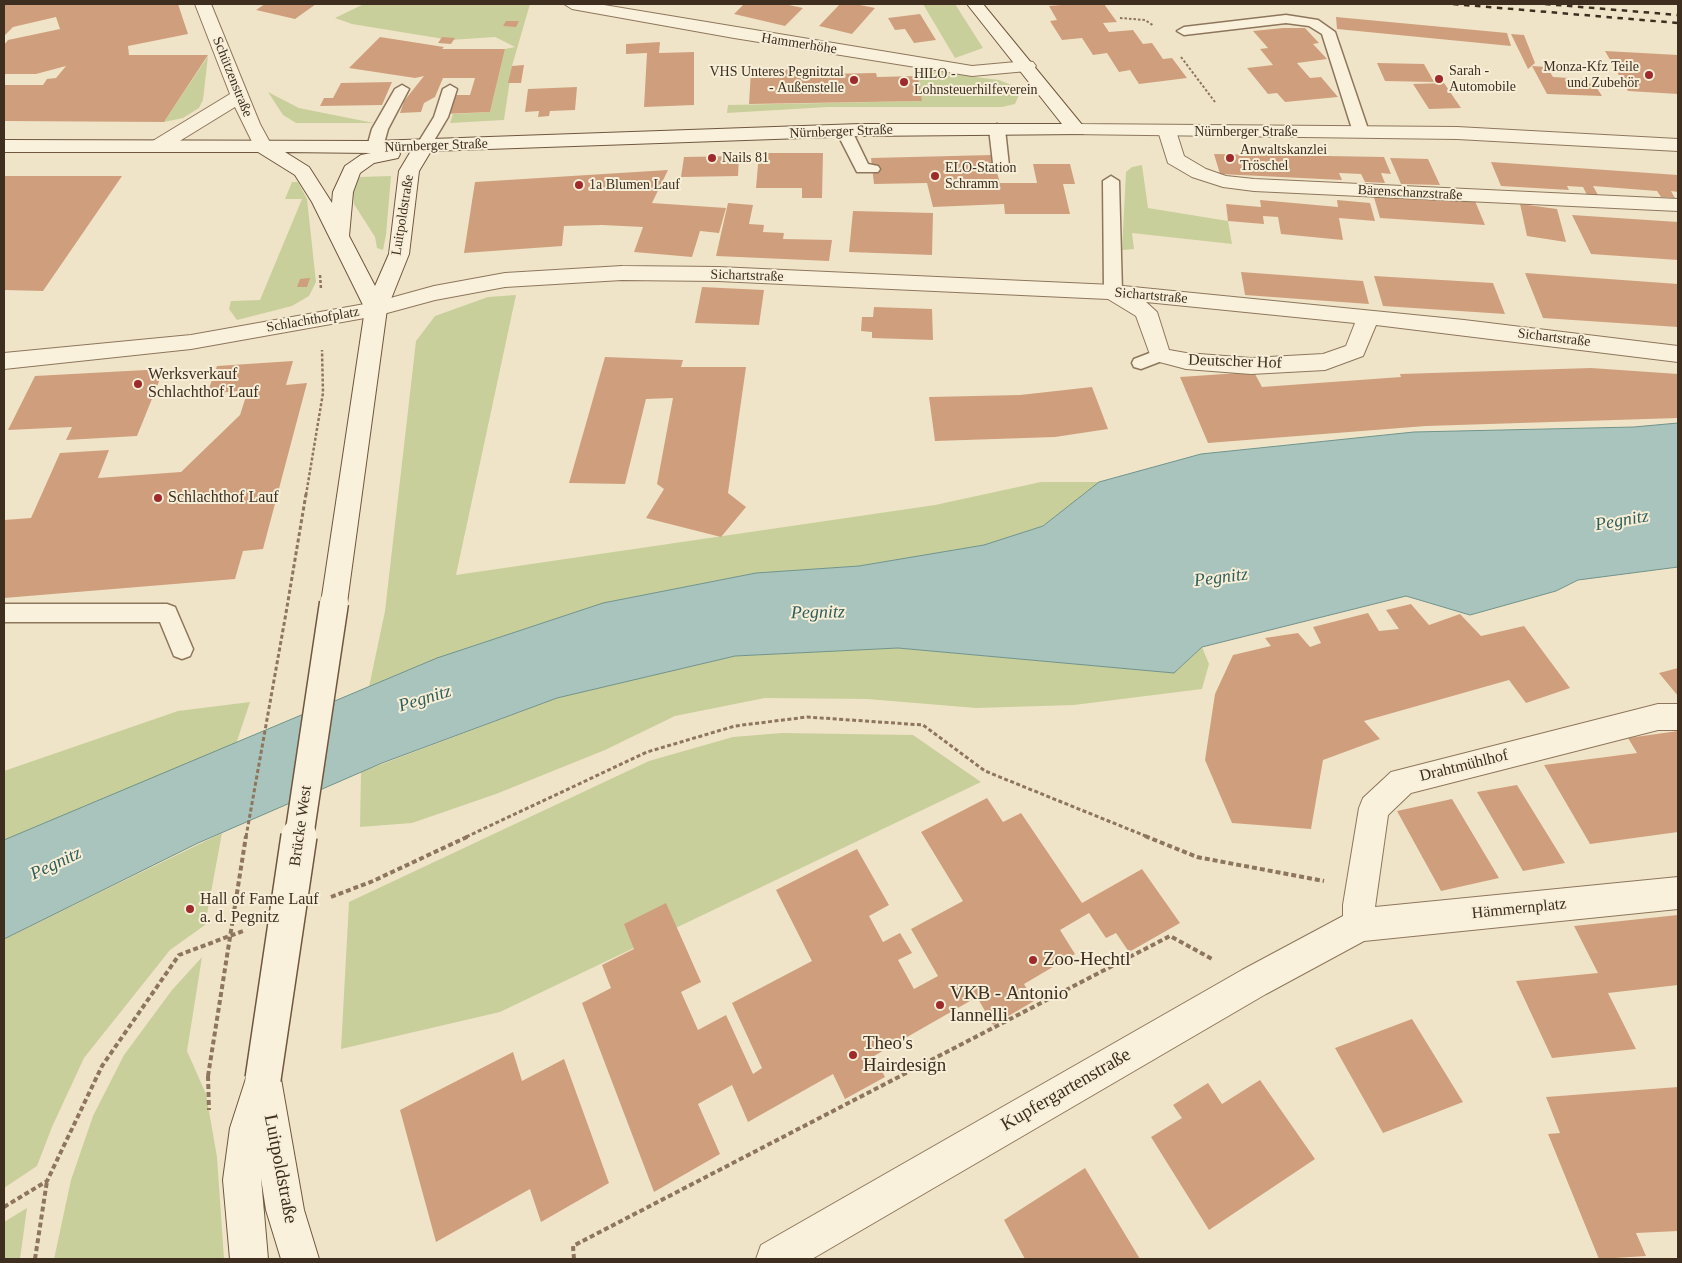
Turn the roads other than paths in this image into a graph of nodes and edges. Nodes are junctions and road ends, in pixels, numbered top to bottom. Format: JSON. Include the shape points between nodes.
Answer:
{"nodes":[{"id":1,"x":203,"y":4,"type":"edge"},
{"id":2,"x":572,"y":4,"type":"edge"},
{"id":3,"x":975,"y":4,"type":"edge"},
{"id":4,"x":1184,"y":31,"type":"dead end"},
{"id":5,"x":1027,"y":66,"type":"junction"},
{"id":6,"x":450,"y":89,"type":"dead end"},
{"id":7,"x":402,"y":90,"type":"dead end"},
{"id":8,"x":240,"y":96,"type":"junction"},
{"id":9,"x":997,"y":129,"type":"junction"},
{"id":10,"x":1076,"y":130,"type":"junction"},
{"id":11,"x":844,"y":131,"type":"junction"},
{"id":12,"x":1167,"y":131,"type":"junction"},
{"id":13,"x":1361,"y":132,"type":"junction"},
{"id":14,"x":1678,"y":145,"type":"edge"},
{"id":15,"x":4,"y":146,"type":"edge"},
{"id":16,"x":158,"y":146,"type":"junction"},
{"id":17,"x":424,"y":146,"type":"junction"},
{"id":18,"x":375,"y":147,"type":"junction"},
{"id":19,"x":264,"y":148,"type":"junction"},
{"id":20,"x":995,"y":167,"type":"dead end"},
{"id":21,"x":872,"y":169,"type":"dead end"},
{"id":22,"x":1111,"y":181,"type":"dead end"},
{"id":23,"x":1678,"y":205,"type":"edge"},
{"id":24,"x":339,"y":236,"type":"junction"},
{"id":25,"x":622,"y":273,"type":"joint"},
{"id":26,"x":1113,"y":292,"type":"junction"},
{"id":27,"x":376,"y":308,"type":"junction"},
{"id":28,"x":1368,"y":317,"type":"junction"},
{"id":29,"x":1678,"y":354,"type":"edge"},
{"id":30,"x":4,"y":361,"type":"edge"},
{"id":31,"x":334,"y":604,"type":"joint"},
{"id":32,"x":4,"y":613,"type":"edge"},
{"id":33,"x":182,"y":649,"type":"dead end"},
{"id":34,"x":1678,"y":717,"type":"edge"},
{"id":35,"x":1678,"y":893,"type":"edge"},
{"id":36,"x":1360,"y":925,"type":"junction"},
{"id":37,"x":263,"y":1079,"type":"junction"},
{"id":38,"x":249,"y":1259,"type":"edge"},
{"id":39,"x":300,"y":1259,"type":"edge"},
{"id":40,"x":774,"y":1259,"type":"edge"}],
"edges":[{"from":1,"to":8,"type":"street","name":"Schützenstraße"},
{"from":2,"to":5,"type":"street","name":"Hammerhöhe","via":[[734,34],[972,71]]},
{"from":3,"to":5,"type":"street"},
{"from":4,"to":13,"type":"lane","via":[[1286,19],[1313,23],[1328,32]]},
{"from":5,"to":10,"type":"street"},
{"from":6,"to":17,"type":"lane","via":[[441,117]]},
{"from":7,"to":18,"type":"lane","via":[[380,129]]},
{"from":8,"to":16,"type":"street"},
{"from":8,"to":19,"type":"street","name":"Schützenstraße"},
{"from":9,"to":10,"type":"street","name":"Nürnberger Straße"},
{"from":9,"to":11,"type":"street","name":"Nürnberger Straße"},
{"from":9,"to":20,"type":"lane","via":[[1002,166]]},
{"from":10,"to":12,"type":"street","name":"Nürnberger Straße"},
{"from":11,"to":17,"type":"street","name":"Nürnberger Straße"},
{"from":11,"to":21,"type":"lane","via":[[863,169]]},
{"from":12,"to":13,"type":"street","name":"Nürnberger Straße"},
{"from":12,"to":23,"type":"street","name":"Bärenschanzstraße","via":[[1175,159],[1199,173],[1223,181]]},
{"from":13,"to":14,"type":"street","name":"Nürnberger Straße","via":[[1458,133]]},
{"from":15,"to":16,"type":"street","name":"Nürnberger Straße"},
{"from":16,"to":19,"type":"street","name":"Nürnberger Straße"},
{"from":17,"to":18,"type":"street","name":"Nürnberger Straße"},
{"from":17,"to":24,"type":"street","name":"Luitpoldstraße","via":[[368,159],[352,170],[343,192]]},
{"from":17,"to":27,"type":"street","name":"Luitpoldstraße","via":[[409,171],[399,254]]},
{"from":18,"to":19,"type":"street","name":"Nürnberger Straße"},
{"from":19,"to":24,"type":"street","via":[[302,171]]},
{"from":22,"to":26,"type":"lane"},
{"from":24,"to":27,"type":"street"},
{"from":25,"to":26,"type":"street","name":"Sichartstraße","via":[[718,274]]},
{"from":25,"to":27,"type":"street","name":"Schlachthofplatz","via":[[505,280]]},
{"from":26,"to":28,"type":"street","name":"Sichartstraße"},
{"from":26,"to":28,"type":"street","name":"Deutscher Hof","via":[[1146,312],[1151,359],[1251,366],[1325,362],[1355,351]]},
{"from":27,"to":30,"type":"street","name":"Schlachthofplatz","via":[[192,342]]},
{"from":27,"to":31,"type":"street","name":"Luitpoldstraße"},
{"from":28,"to":29,"type":"street","name":"Sichartstraße"},
{"from":31,"to":37,"type":"street","name":"Brücke West","bridge":true},
{"from":32,"to":33,"type":"lane","via":[[167,613]]},
{"from":34,"to":36,"type":"street","name":"Drahtmühlhof","via":[[1658,717],[1402,782],[1374,808],[1361,888]]},
{"from":35,"to":36,"type":"street","name":"Hämmernplatz"},
{"from":36,"to":40,"type":"street","name":"Kupfergartenstraße","via":[[1254,982]]},
{"from":37,"to":38,"type":"street","via":[[248,1128],[242,1180]]},
{"from":37,"to":39,"type":"street","name":"Luitpoldstraße","via":[[285,1210]]}]}
